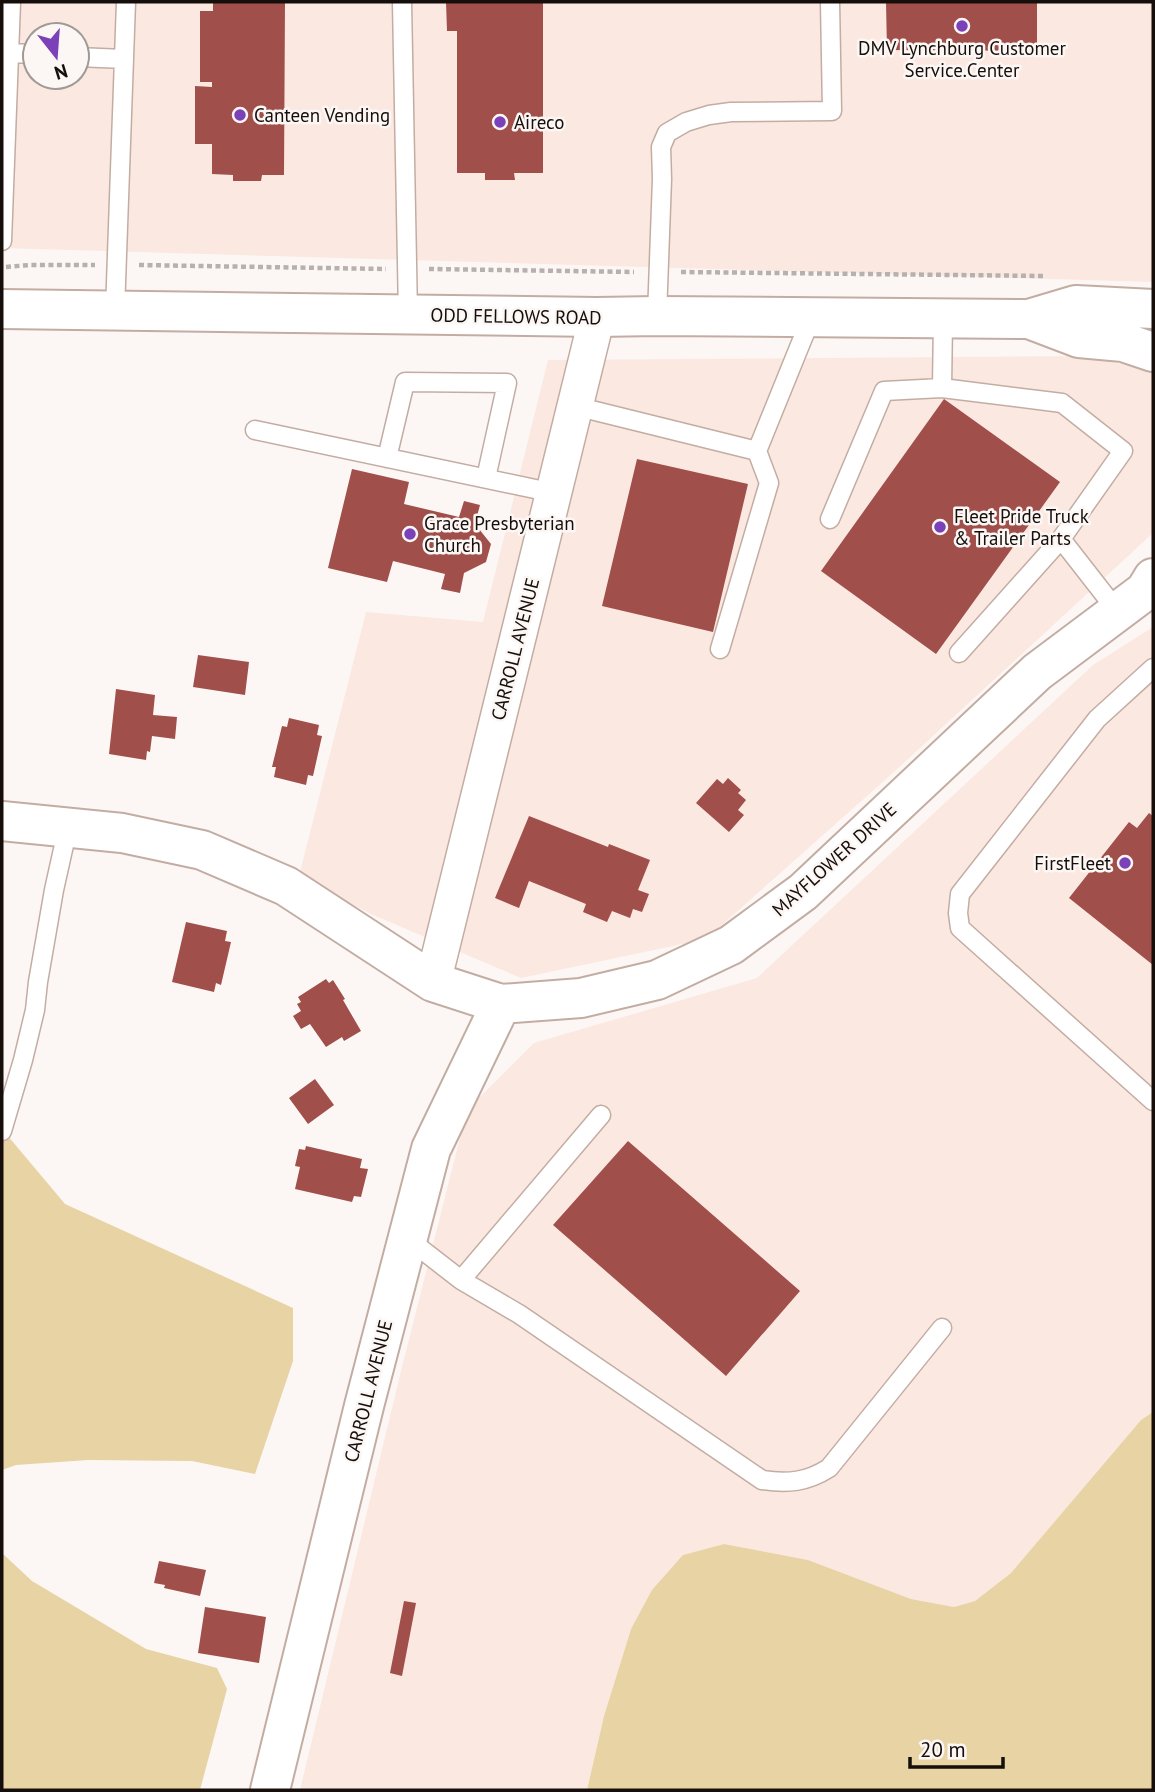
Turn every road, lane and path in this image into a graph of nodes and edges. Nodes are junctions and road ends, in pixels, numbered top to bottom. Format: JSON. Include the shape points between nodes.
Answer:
{"nodes":[{"id":1,"x":11,"y":2,"type":"edge"},
{"id":2,"x":125,"y":2,"type":"edge"},
{"id":3,"x":402,"y":2,"type":"edge"},
{"id":4,"x":830,"y":2,"type":"edge"},
{"id":5,"x":9,"y":53,"type":"junction"},
{"id":6,"x":21,"y":53,"type":"edge"},
{"id":7,"x":91,"y":58,"type":"edge"},
{"id":8,"x":124,"y":59,"type":"junction"},
{"id":9,"x":2,"y":241,"type":"edge"},
{"id":10,"x":89,"y":265,"type":"dead end"},
{"id":11,"x":142,"y":265,"type":"dead end"},
{"id":12,"x":2,"y":267,"type":"edge"},
{"id":13,"x":378,"y":269,"type":"dead end"},
{"id":14,"x":434,"y":270,"type":"dead end"},
{"id":15,"x":631,"y":272,"type":"dead end"},
{"id":16,"x":686,"y":272,"type":"dead end"},
{"id":17,"x":1044,"y":276,"type":"dead end"},
{"id":18,"x":2,"y":309,"type":"edge"},
{"id":19,"x":1153,"y":309,"type":"edge"},
{"id":20,"x":115,"y":311,"type":"junction"},
{"id":21,"x":408,"y":315,"type":"junction"},
{"id":22,"x":657,"y":316,"type":"junction"},
{"id":23,"x":597,"y":317,"type":"junction"},
{"id":24,"x":811,"y":318,"type":"junction"},
{"id":25,"x":1030,"y":319,"type":"junction"},
{"id":26,"x":943,"y":320,"type":"junction"},
{"id":27,"x":1153,"y":352,"type":"edge"},
{"id":28,"x":942,"y":388,"type":"junction"},
{"id":29,"x":575,"y":406,"type":"junction"},
{"id":30,"x":255,"y":430,"type":"dead end"},
{"id":31,"x":757,"y":451,"type":"junction"},
{"id":32,"x":387,"y":458,"type":"junction"},
{"id":33,"x":486,"y":478,"type":"junction"},
{"id":34,"x":554,"y":492,"type":"junction"},
{"id":35,"x":830,"y":519,"type":"dead end"},
{"id":36,"x":1061,"y":539,"type":"junction"},
{"id":37,"x":1142,"y":593,"type":"edge"},
{"id":38,"x":720,"y":649,"type":"dead end"},
{"id":39,"x":959,"y":653,"type":"dead end"},
{"id":40,"x":1153,"y":668,"type":"edge"},
{"id":41,"x":2,"y":821,"type":"edge"},
{"id":42,"x":68,"y":827,"type":"junction"},
{"id":43,"x":433,"y":982,"type":"junction"},
{"id":44,"x":501,"y":1004,"type":"junction"},
{"id":45,"x":1153,"y":1101,"type":"edge"},
{"id":46,"x":601,"y":1115,"type":"dead end"},
{"id":47,"x":2,"y":1131,"type":"edge"},
{"id":48,"x":408,"y":1238,"type":"junction"},
{"id":49,"x":461,"y":1280,"type":"junction"},
{"id":50,"x":942,"y":1328,"type":"dead end"},
{"id":51,"x":270,"y":1790,"type":"edge"}],
"edges":[{"from":1,"to":5,"type":"lane"},
{"from":2,"to":8,"type":"lane"},
{"from":3,"to":21,"type":"lane"},
{"from":4,"to":22,"type":"lane","via":[[832,111],[731,111],[686,122],[667,133],[661,147]]},
{"from":5,"to":6,"type":"lane"},
{"from":5,"to":9,"type":"lane"},
{"from":7,"to":8,"type":"lane"},
{"from":8,"to":20,"type":"lane"},
{"from":10,"to":12,"type":"path"},
{"from":11,"to":13,"type":"path"},
{"from":14,"to":15,"type":"path"},
{"from":16,"to":17,"type":"path"},
{"from":18,"to":20,"type":"street","name":"ODD FELLOWS ROAD"},
{"from":19,"to":25,"type":"street","name":"ODD FELLOWS ROAD","via":[[1076,305]]},
{"from":20,"to":21,"type":"street","name":"ODD FELLOWS ROAD"},
{"from":21,"to":23,"type":"street","name":"ODD FELLOWS ROAD"},
{"from":22,"to":23,"type":"street","name":"ODD FELLOWS ROAD"},
{"from":22,"to":24,"type":"street","name":"ODD FELLOWS ROAD"},
{"from":23,"to":29,"type":"street","name":"CARROLL AVENUE"},
{"from":24,"to":26,"type":"street","name":"ODD FELLOWS ROAD"},
{"from":24,"to":31,"type":"lane"},
{"from":25,"to":26,"type":"street","name":"ODD FELLOWS ROAD"},
{"from":25,"to":27,"type":"street","name":"ODD FELLOWS ROAD","via":[[1079,338],[1123,342]]},
{"from":26,"to":28,"type":"lane"},
{"from":28,"to":35,"type":"lane","via":[[884,391]]},
{"from":28,"to":36,"type":"lane","via":[[1062,403],[1123,452]]},
{"from":29,"to":31,"type":"lane"},
{"from":29,"to":34,"type":"street","name":"CARROLL AVENUE"},
{"from":30,"to":32,"type":"lane"},
{"from":31,"to":38,"type":"lane","via":[[769,483]]},
{"from":32,"to":33,"type":"lane"},
{"from":32,"to":33,"type":"lane","via":[[405,382],[506,383]]},
{"from":33,"to":34,"type":"lane"},
{"from":34,"to":43,"type":"street","name":"CARROLL AVENUE"},
{"from":36,"to":37,"type":"lane"},
{"from":36,"to":39,"type":"lane"},
{"from":37,"to":44,"type":"street","name":"MAYFLOWER DRIVE","via":[[1037,672],[803,892],[732,945],[657,980],[581,998]]},
{"from":40,"to":45,"type":"lane","via":[[1097,719],[960,894],[958,913],[960,928]]},
{"from":41,"to":42,"type":"street","name":"MAYFLOWER DRIVE"},
{"from":42,"to":43,"type":"street","name":"MAYFLOWER DRIVE","via":[[122,833],[214,855],[286,886]]},
{"from":42,"to":47,"type":"lane","via":[[35,1010]]},
{"from":43,"to":44,"type":"street","name":"MAYFLOWER DRIVE"},
{"from":44,"to":48,"type":"street","name":"CARROLL AVENUE","via":[[431,1149]]},
{"from":46,"to":49,"type":"lane"},
{"from":48,"to":49,"type":"lane"},
{"from":48,"to":51,"type":"street","name":"CARROLL AVENUE"},
{"from":49,"to":50,"type":"lane","via":[[519,1314],[762,1480],[782,1483],[799,1482],[829,1468]]}]}
